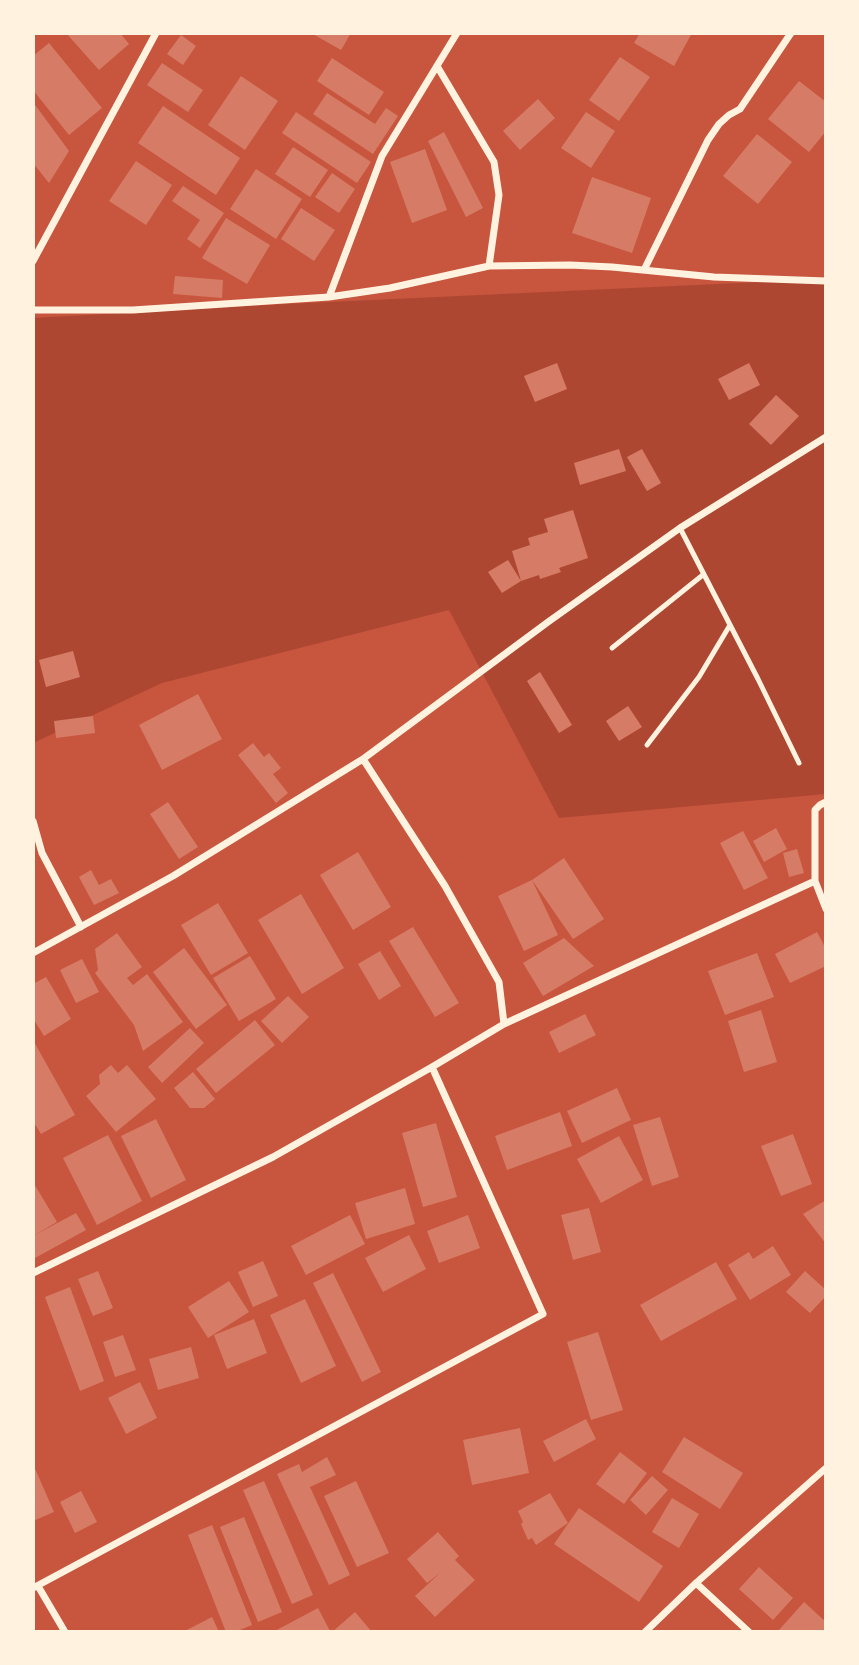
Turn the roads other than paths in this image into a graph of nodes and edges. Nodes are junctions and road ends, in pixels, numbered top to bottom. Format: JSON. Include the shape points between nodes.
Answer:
{"nodes":[{"id":1,"x":156,"y":33,"type":"edge"},
{"id":2,"x":457,"y":33,"type":"edge"},
{"id":3,"x":791,"y":33,"type":"edge"},
{"id":4,"x":437,"y":66,"type":"junction"},
{"id":5,"x":33,"y":261,"type":"edge"},
{"id":6,"x":489,"y":266,"type":"junction"},
{"id":7,"x":644,"y":270,"type":"junction"},
{"id":8,"x":826,"y":281,"type":"edge"},
{"id":9,"x":329,"y":296,"type":"junction"},
{"id":10,"x":33,"y":310,"type":"edge"},
{"id":11,"x":826,"y":437,"type":"edge"},
{"id":12,"x":680,"y":528,"type":"junction"},
{"id":13,"x":704,"y":574,"type":"junction"},
{"id":14,"x":730,"y":625,"type":"junction"},
{"id":15,"x":612,"y":648,"type":"dead end"},
{"id":16,"x":647,"y":745,"type":"dead end"},
{"id":17,"x":363,"y":759,"type":"junction"},
{"id":18,"x":799,"y":763,"type":"dead end"},
{"id":19,"x":826,"y":803,"type":"edge"},
{"id":20,"x":33,"y":821,"type":"edge"},
{"id":21,"x":815,"y":881,"type":"junction"},
{"id":22,"x":826,"y":909,"type":"edge"},
{"id":23,"x":81,"y":927,"type":"junction"},
{"id":24,"x":33,"y":953,"type":"edge"},
{"id":25,"x":505,"y":1024,"type":"junction"},
{"id":26,"x":432,"y":1067,"type":"junction"},
{"id":27,"x":33,"y":1273,"type":"edge"},
{"id":28,"x":826,"y":1468,"type":"edge"},
{"id":29,"x":696,"y":1583,"type":"junction"},
{"id":30,"x":35,"y":1587,"type":"edge"},
{"id":31,"x":65,"y":1632,"type":"edge"},
{"id":32,"x":645,"y":1632,"type":"edge"},
{"id":33,"x":749,"y":1632,"type":"edge"}],
"edges":[{"from":1,"to":5,"type":"street"},
{"from":2,"to":4,"type":"street"},
{"from":3,"to":7,"type":"street","via":[[740,109],[719,124],[708,140]]},
{"from":4,"to":6,"type":"street","via":[[494,162],[499,195]]},
{"from":4,"to":9,"type":"street","via":[[382,156]]},
{"from":6,"to":7,"type":"street"},
{"from":6,"to":9,"type":"street"},
{"from":7,"to":8,"type":"street"},
{"from":9,"to":10,"type":"street","via":[[133,310]]},
{"from":11,"to":12,"type":"street"},
{"from":12,"to":13,"type":"lane"},
{"from":12,"to":17,"type":"street"},
{"from":13,"to":14,"type":"lane"},
{"from":13,"to":15,"type":"lane"},
{"from":14,"to":16,"type":"lane","via":[[699,677]]},
{"from":14,"to":18,"type":"lane"},
{"from":17,"to":23,"type":"street"},
{"from":17,"to":25,"type":"street","via":[[445,886],[499,982]]},
{"from":19,"to":21,"type":"street","via":[[815,810]]},
{"from":20,"to":23,"type":"street","via":[[43,853]]},
{"from":21,"to":22,"type":"street"},
{"from":21,"to":25,"type":"street"},
{"from":23,"to":24,"type":"street"},
{"from":25,"to":26,"type":"street"},
{"from":26,"to":27,"type":"street","via":[[273,1157]]},
{"from":26,"to":30,"type":"street","via":[[543,1314]]},
{"from":28,"to":29,"type":"street"},
{"from":29,"to":32,"type":"street"},
{"from":29,"to":33,"type":"street"},
{"from":30,"to":31,"type":"street"}]}
